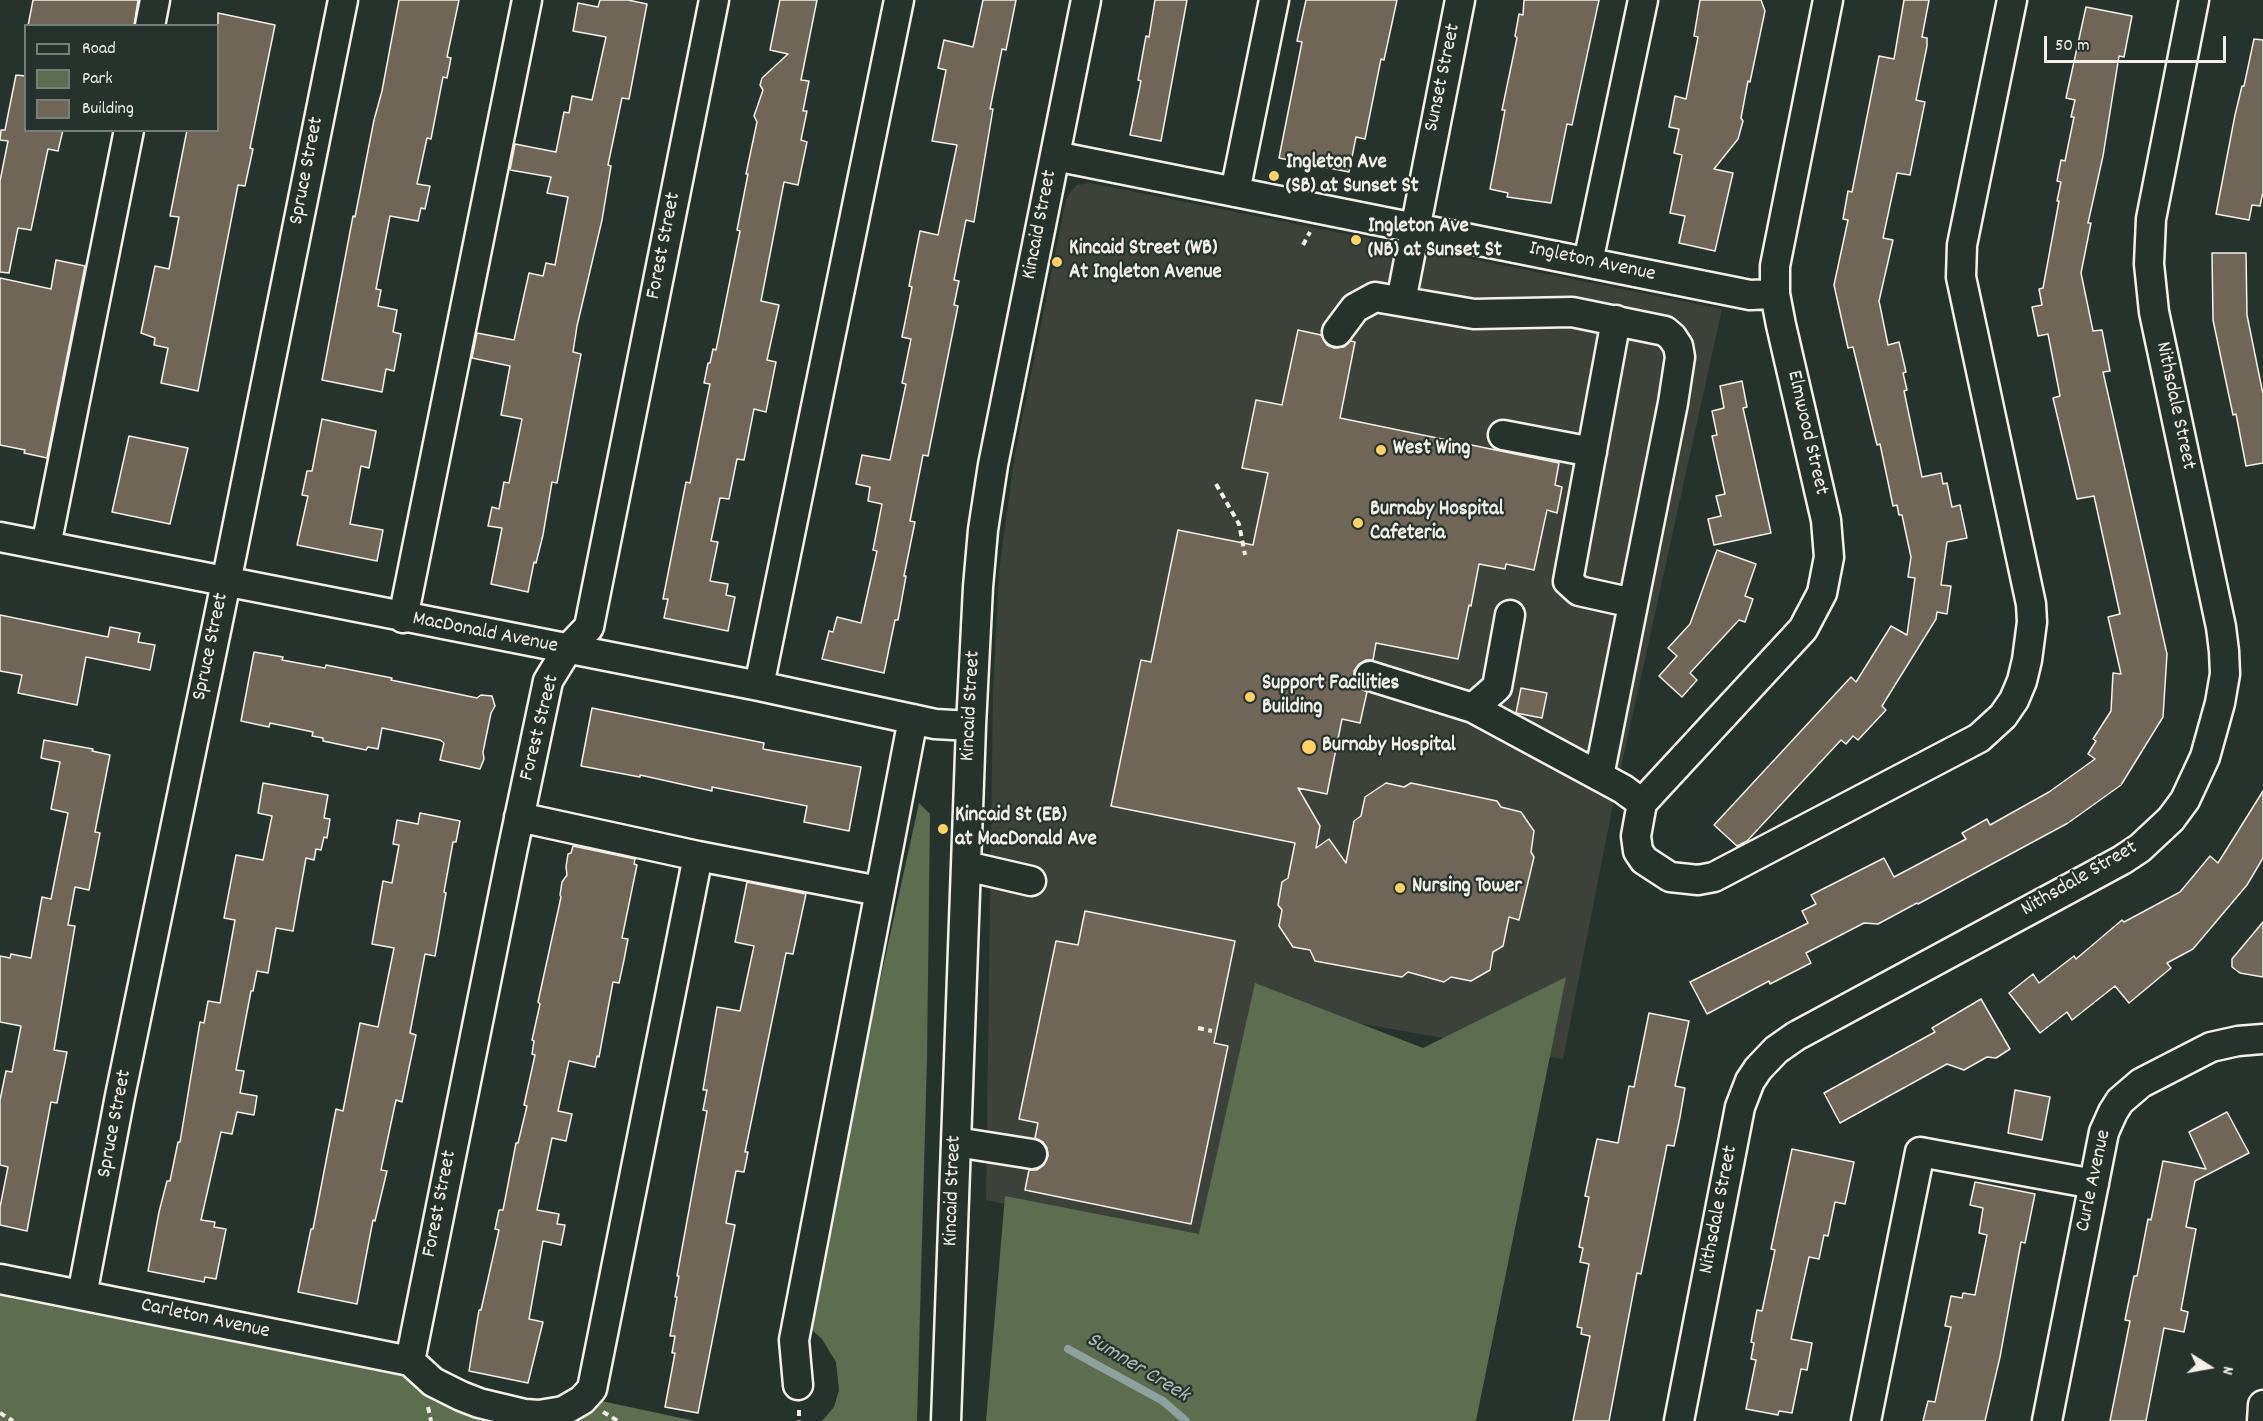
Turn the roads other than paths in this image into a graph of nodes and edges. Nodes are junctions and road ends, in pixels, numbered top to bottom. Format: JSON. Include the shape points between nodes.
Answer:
{"nodes":[{"id":1,"x":155,"y":0,"type":"edge"},
{"id":2,"x":343,"y":0,"type":"edge"},
{"id":3,"x":527,"y":0,"type":"edge"},
{"id":4,"x":714,"y":0,"type":"edge"},
{"id":5,"x":899,"y":0,"type":"edge"},
{"id":6,"x":1086,"y":0,"type":"edge"},
{"id":7,"x":1274,"y":0,"type":"edge"},
{"id":8,"x":1460,"y":0,"type":"edge"},
{"id":9,"x":1643,"y":0,"type":"edge"},
{"id":10,"x":1828,"y":0,"type":"edge"},
{"id":11,"x":2012,"y":0,"type":"edge"},
{"id":12,"x":2194,"y":0,"type":"edge"},
{"id":13,"x":150,"y":24,"type":"edge"},
{"id":14,"x":129,"y":132,"type":"edge"},
{"id":15,"x":1055,"y":156,"type":"junction"},
{"id":16,"x":1235,"y":192,"type":"junction"},
{"id":17,"x":1415,"y":226,"type":"junction"},
{"id":18,"x":1588,"y":262,"type":"junction"},
{"id":19,"x":1775,"y":294,"type":"junction"},
{"id":20,"x":1401,"y":301,"type":"junction"},
{"id":21,"x":1616,"y":320,"type":"junction"},
{"id":22,"x":1337,"y":332,"type":"dead end"},
{"id":23,"x":1503,"y":435,"type":"dead end"},
{"id":24,"x":1592,"y":452,"type":"junction"},
{"id":25,"x":0,"y":537,"type":"edge"},
{"id":26,"x":46,"y":546,"type":"junction"},
{"id":27,"x":226,"y":582,"type":"junction"},
{"id":28,"x":1633,"y":603,"type":"junction"},
{"id":29,"x":1510,"y":615,"type":"dead end"},
{"id":30,"x":403,"y":618,"type":"junction"},
{"id":31,"x":567,"y":650,"type":"junction"},
{"id":32,"x":1370,"y":676,"type":"dead end"},
{"id":33,"x":759,"y":686,"type":"junction"},
{"id":34,"x":1473,"y":708,"type":"junction"},
{"id":35,"x":913,"y":719,"type":"junction"},
{"id":36,"x":971,"y":726,"type":"junction"},
{"id":37,"x":1599,"y":776,"type":"junction"},
{"id":38,"x":1642,"y":803,"type":"junction"},
{"id":39,"x":519,"y":817,"type":"junction"},
{"id":40,"x":698,"y":856,"type":"junction"},
{"id":41,"x":966,"y":866,"type":"junction"},
{"id":42,"x":1031,"y":881,"type":"dead end"},
{"id":43,"x":879,"y":891,"type":"junction"},
{"id":44,"x":2263,"y":1039,"type":"edge"},
{"id":45,"x":956,"y":1142,"type":"junction"},
{"id":46,"x":1032,"y":1154,"type":"dead end"},
{"id":47,"x":2094,"y":1184,"type":"junction"},
{"id":48,"x":0,"y":1279,"type":"edge"},
{"id":49,"x":82,"y":1295,"type":"junction"},
{"id":50,"x":410,"y":1362,"type":"junction"},
{"id":51,"x":798,"y":1385,"type":"dead end"},
{"id":52,"x":2263,"y":1405,"type":"edge"},
{"id":53,"x":2263,"y":1416,"type":"edge"},
{"id":54,"x":946,"y":1421,"type":"edge"},
{"id":55,"x":1679,"y":1421,"type":"edge"},
{"id":56,"x":1866,"y":1421,"type":"edge"},
{"id":57,"x":2047,"y":1421,"type":"edge"},
{"id":58,"x":2262,"y":1421,"type":"edge"}],
"edges":[{"from":1,"to":13,"type":"street"},
{"from":2,"to":27,"type":"street","name":"Spruce Street"},
{"from":3,"to":30,"type":"street"},
{"from":4,"to":31,"type":"street","name":"Forest Street","via":[[589,627]]},
{"from":5,"to":33,"type":"street"},
{"from":6,"to":15,"type":"street","name":"Kincaid Street"},
{"from":7,"to":16,"type":"street"},
{"from":8,"to":17,"type":"street","name":"Sunset Street"},
{"from":9,"to":18,"type":"street"},
{"from":10,"to":19,"type":"street","name":"Elmwood Street","via":[[1775,266]]},
{"from":11,"to":38,"type":"street","via":[[1962,245],[1961,277],[2031,604],[2027,660],[2014,700],[1998,722],[1979,738],[1714,877],[1670,877],[1644,860],[1636,836]]},
{"from":12,"to":55,"type":"street","name":"Nithsdale Street","via":[[2151,219],[2149,264],[2154,312],[2224,651],[2220,703],[2205,757],[2178,810],[2156,834],[2122,860],[1796,1036],[1758,1069],[1740,1107]]},
{"from":14,"to":26,"type":"street"},
{"from":15,"to":16,"type":"street","name":"Ingleton Avenue"},
{"from":15,"to":36,"type":"street","name":"Kincaid Street","via":[[983,530]]},
{"from":16,"to":17,"type":"street","name":"Ingleton Avenue"},
{"from":17,"to":18,"type":"street","name":"Ingleton Avenue"},
{"from":17,"to":20,"type":"street","name":"Sunset Street"},
{"from":18,"to":19,"type":"street","name":"Ingleton Avenue","via":[[1750,295]]},
{"from":19,"to":38,"type":"street","name":"Elmwood Street","via":[[1826,520],[1829,557],[1822,593],[1803,628]]},
{"from":20,"to":21,"type":"street","via":[[1474,314],[1572,312]]},
{"from":20,"to":22,"type":"street","via":[[1375,297],[1355,308]]},
{"from":21,"to":24,"type":"street"},
{"from":21,"to":28,"type":"street","via":[[1665,331],[1678,346],[1680,357]]},
{"from":23,"to":24,"type":"street"},
{"from":24,"to":28,"type":"street","via":[[1568,581],[1579,591]]},
{"from":25,"to":26,"type":"street","name":"MacDonald Avenue"},
{"from":26,"to":27,"type":"street","name":"MacDonald Avenue"},
{"from":27,"to":30,"type":"street","name":"MacDonald Avenue"},
{"from":27,"to":49,"type":"street","name":"Spruce Street"},
{"from":28,"to":37,"type":"street"},
{"from":29,"to":34,"type":"street","via":[[1497,687]]},
{"from":30,"to":31,"type":"street","name":"MacDonald Avenue"},
{"from":31,"to":33,"type":"street","name":"MacDonald Avenue"},
{"from":31,"to":39,"type":"street","name":"Forest Street","via":[[548,681]]},
{"from":32,"to":34,"type":"street"},
{"from":33,"to":35,"type":"street","name":"MacDonald Avenue"},
{"from":34,"to":37,"type":"street"},
{"from":35,"to":36,"type":"street","name":"MacDonald Avenue"},
{"from":35,"to":43,"type":"street"},
{"from":36,"to":41,"type":"street","name":"Kincaid Street"},
{"from":37,"to":38,"type":"street"},
{"from":39,"to":40,"type":"street"},
{"from":39,"to":50,"type":"street","name":"Forest Street"},
{"from":40,"to":43,"type":"street"},
{"from":40,"to":50,"type":"street","via":[[592,1389],[582,1401],[563,1411],[525,1414],[461,1396],[433,1382]]},
{"from":41,"to":42,"type":"street"},
{"from":41,"to":45,"type":"street","name":"Kincaid Street"},
{"from":43,"to":51,"type":"street","via":[[794,1340]]},
{"from":44,"to":47,"type":"street","name":"Curle Avenue","via":[[2211,1047],[2132,1090],[2107,1122]]},
{"from":45,"to":46,"type":"street"},
{"from":45,"to":54,"type":"street","name":"Kincaid Street"},
{"from":47,"to":56,"type":"street","via":[[1920,1152]]},
{"from":47,"to":57,"type":"street","name":"Curle Avenue"},
{"from":48,"to":49,"type":"street","name":"Carleton Avenue"},
{"from":49,"to":50,"type":"street","name":"Carleton Avenue"},
{"from":52,"to":53,"type":"street"},
{"from":53,"to":58,"type":"street"}]}
